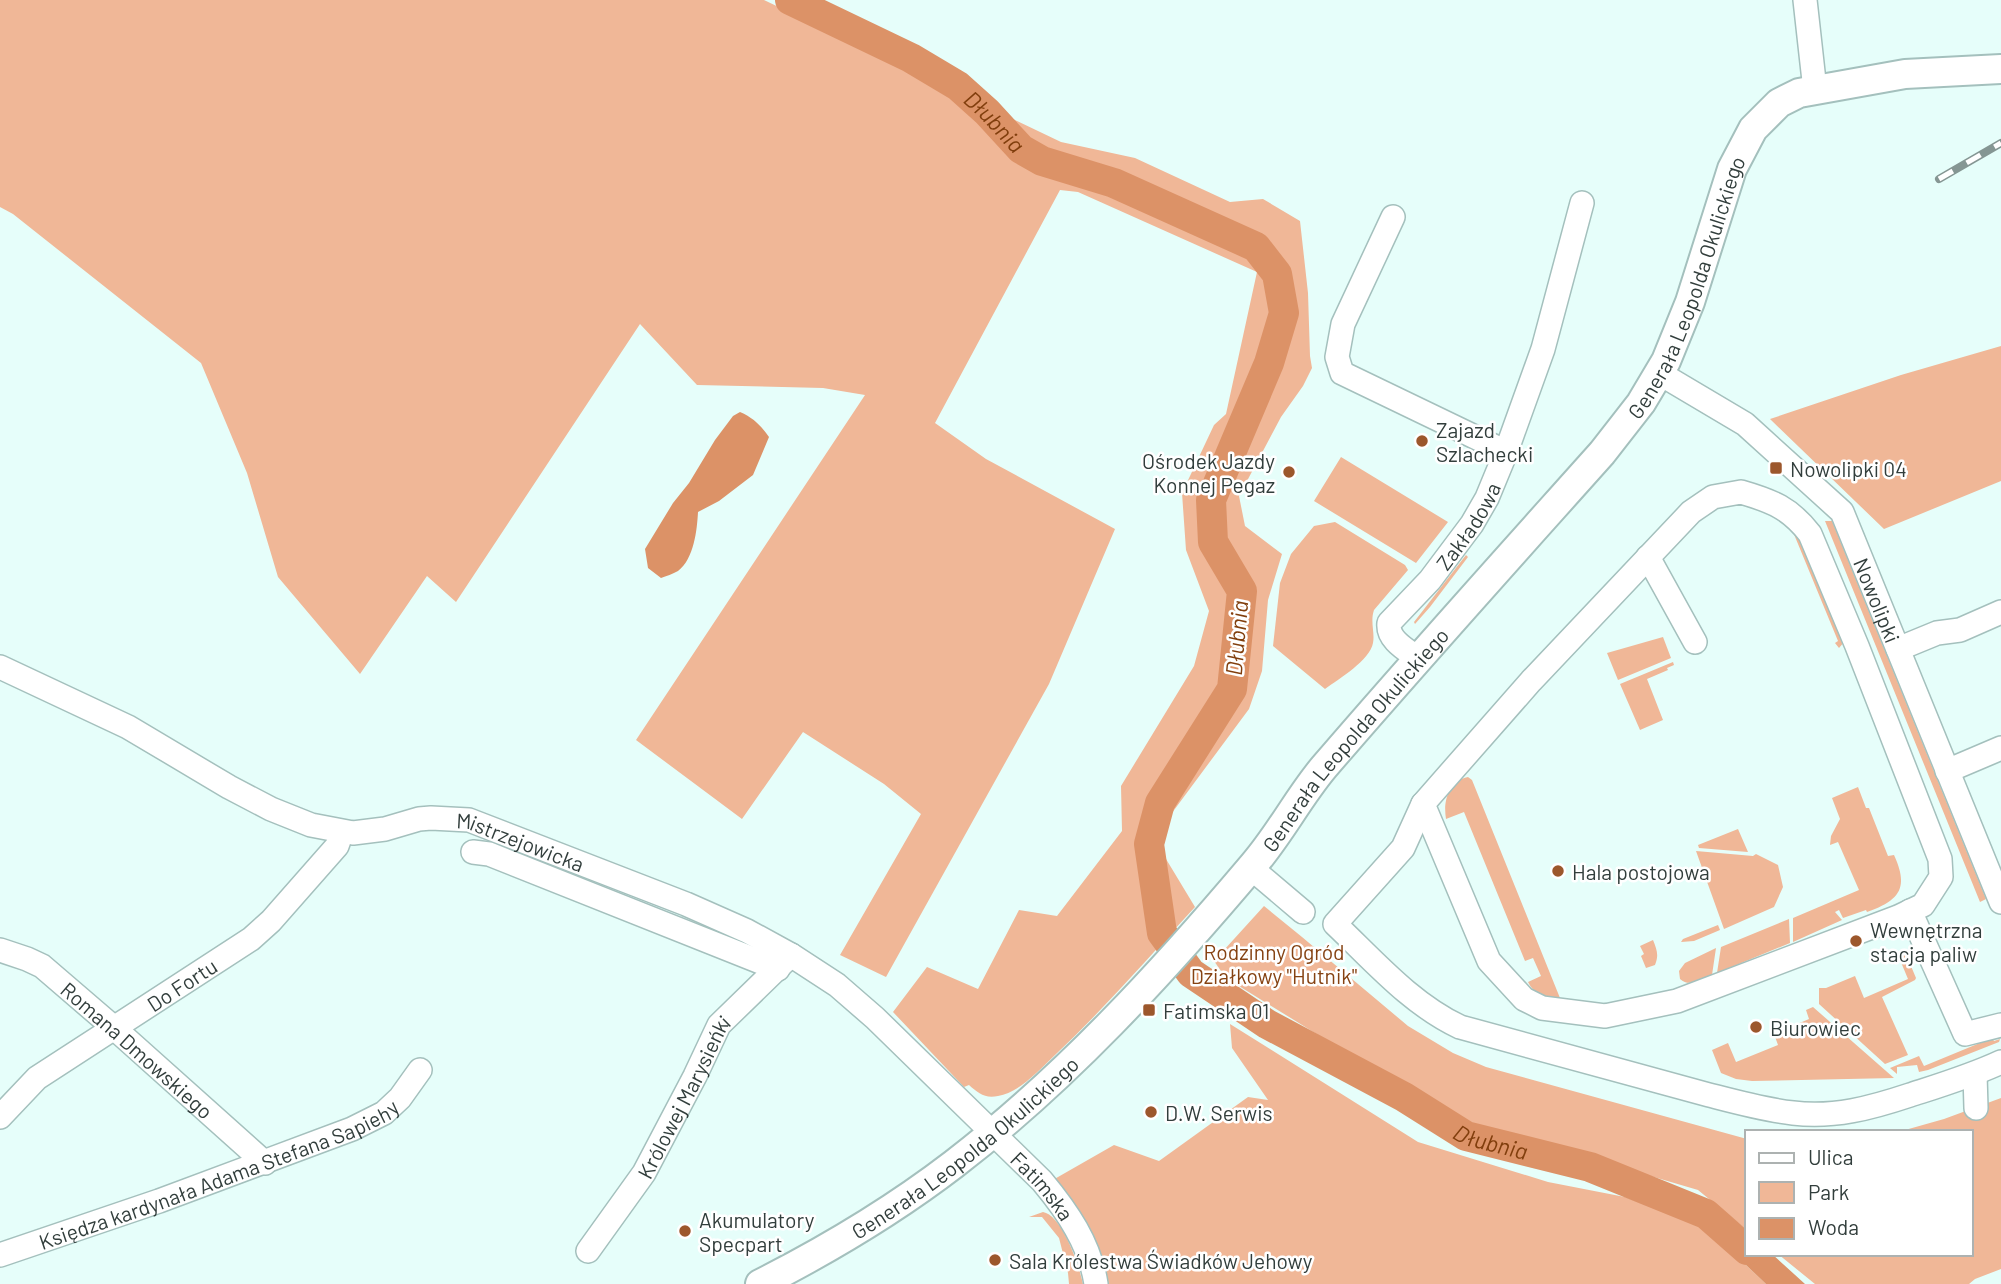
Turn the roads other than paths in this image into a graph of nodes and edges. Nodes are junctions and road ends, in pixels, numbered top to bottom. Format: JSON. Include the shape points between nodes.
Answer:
{"nodes":[{"id":1,"x":1805,"y":0,"type":"edge"},
{"id":2,"x":2001,"y":69,"type":"edge"},
{"id":3,"x":1815,"y":90,"type":"junction"},
{"id":4,"x":1582,"y":203,"type":"dead end"},
{"id":5,"x":1393,"y":217,"type":"dead end"},
{"id":6,"x":1659,"y":373,"type":"junction"},
{"id":7,"x":1506,"y":452,"type":"junction"},
{"id":8,"x":1648,"y":557,"type":"junction"},
{"id":9,"x":2001,"y":612,"type":"edge"},
{"id":10,"x":1695,"y":642,"type":"dead end"},
{"id":11,"x":1898,"y":649,"type":"junction"},
{"id":12,"x":1419,"y":659,"type":"junction"},
{"id":13,"x":0,"y":667,"type":"edge"},
{"id":14,"x":2001,"y":748,"type":"edge"},
{"id":15,"x":1947,"y":771,"type":"junction"},
{"id":16,"x":1423,"y":804,"type":"junction"},
{"id":17,"x":342,"y":832,"type":"junction"},
{"id":18,"x":473,"y":852,"type":"dead end"},
{"id":19,"x":1251,"y":867,"type":"junction"},
{"id":20,"x":2001,"y":901,"type":"edge"},
{"id":21,"x":1910,"y":911,"type":"junction"},
{"id":22,"x":1303,"y":912,"type":"dead end"},
{"id":23,"x":0,"y":950,"type":"edge"},
{"id":24,"x":785,"y":962,"type":"junction"},
{"id":25,"x":2001,"y":1025,"type":"edge"},
{"id":26,"x":113,"y":1027,"type":"junction"},
{"id":27,"x":2001,"y":1062,"type":"edge"},
{"id":28,"x":421,"y":1070,"type":"dead end"},
{"id":29,"x":1975,"y":1074,"type":"junction"},
{"id":30,"x":1976,"y":1108,"type":"dead end"},
{"id":31,"x":0,"y":1117,"type":"edge"},
{"id":32,"x":993,"y":1133,"type":"junction"},
{"id":33,"x":265,"y":1163,"type":"junction"},
{"id":34,"x":588,"y":1251,"type":"dead end"},
{"id":35,"x":0,"y":1255,"type":"edge"},
{"id":36,"x":769,"y":1281,"type":"edge"},
{"id":37,"x":1096,"y":1284,"type":"edge"}],
"edges":[{"from":1,"to":3,"type":"street"},
{"from":2,"to":3,"type":"main road","name":"Generała Leopolda Okulickiego","via":[[1919,72]]},
{"from":3,"to":6,"type":"main road","name":"Generała Leopolda Okulickiego","via":[[1779,103],[1753,130],[1732,169],[1690,302]]},
{"from":4,"to":7,"type":"street","name":"Zakładowa","via":[[1543,349]]},
{"from":5,"to":7,"type":"street","via":[[1343,324],[1337,358],[1342,373]]},
{"from":6,"to":11,"type":"street","name":"Nowolipki","via":[[1745,424],[1842,512]]},
{"from":6,"to":12,"type":"main road","name":"Generała Leopolda Okulickiego","via":[[1626,424]]},
{"from":7,"to":12,"type":"street","name":"Zakładowa","via":[[1472,524],[1390,623],[1392,636]]},
{"from":8,"to":10,"type":"street"},
{"from":8,"to":16,"type":"street"},
{"from":8,"to":21,"type":"street","via":[[1691,512],[1713,497],[1741,492],[1770,500],[1799,520],[1810,534],[1940,859],[1941,877],[1923,905]]},
{"from":9,"to":11,"type":"street"},
{"from":11,"to":15,"type":"street","name":"Nowolipki"},
{"from":12,"to":19,"type":"main road","name":"Generała Leopolda Okulickiego","via":[[1322,769]]},
{"from":13,"to":17,"type":"street","name":"Mistrzejowicka","via":[[128,727],[271,809]]},
{"from":14,"to":15,"type":"street"},
{"from":15,"to":20,"type":"street","name":"Nowolipki"},
{"from":16,"to":21,"type":"street","via":[[1489,961],[1524,999],[1542,1008],[1605,1016],[1677,1001]]},
{"from":16,"to":29,"type":"street","via":[[1404,848],[1335,924],[1438,1017],[1460,1027],[1709,1095],[1794,1114],[1856,1111]]},
{"from":17,"to":24,"type":"street","name":"Mistrzejowicka","via":[[374,831],[431,818],[469,820],[747,931]]},
{"from":17,"to":26,"type":"street","name":"Do Fortu","via":[[337,846],[251,939]]},
{"from":18,"to":24,"type":"street"},
{"from":19,"to":22,"type":"street"},
{"from":19,"to":32,"type":"main road","name":"Generała Leopolda Okulickiego","via":[[1083,1053]]},
{"from":21,"to":25,"type":"street","via":[[1965,1034]]},
{"from":23,"to":26,"type":"street","name":"Romana Dmowskiego","via":[[42,967]]},
{"from":24,"to":32,"type":"street","name":"Mistrzejowicka","via":[[831,981],[859,1004]]},
{"from":24,"to":34,"type":"street","name":"Królowej Marysieńki","via":[[719,1025],[644,1173]]},
{"from":26,"to":31,"type":"street","name":"Do Fortu","via":[[37,1078]]},
{"from":26,"to":33,"type":"street","name":"Romana Dmowskiego"},
{"from":27,"to":29,"type":"street"},
{"from":28,"to":33,"type":"street","name":"Księdza kardynała Adama Stefana Sapiehy","via":[[384,1113]]},
{"from":29,"to":30,"type":"street"},
{"from":32,"to":36,"type":"main road","name":"Generała Leopolda Okulickiego","via":[[909,1196]]},
{"from":32,"to":37,"type":"street","name":"Fatimska","via":[[1067,1212],[1087,1252]]},
{"from":33,"to":35,"type":"street","name":"Księdza kardynała Adama Stefana Sapiehy"}]}
